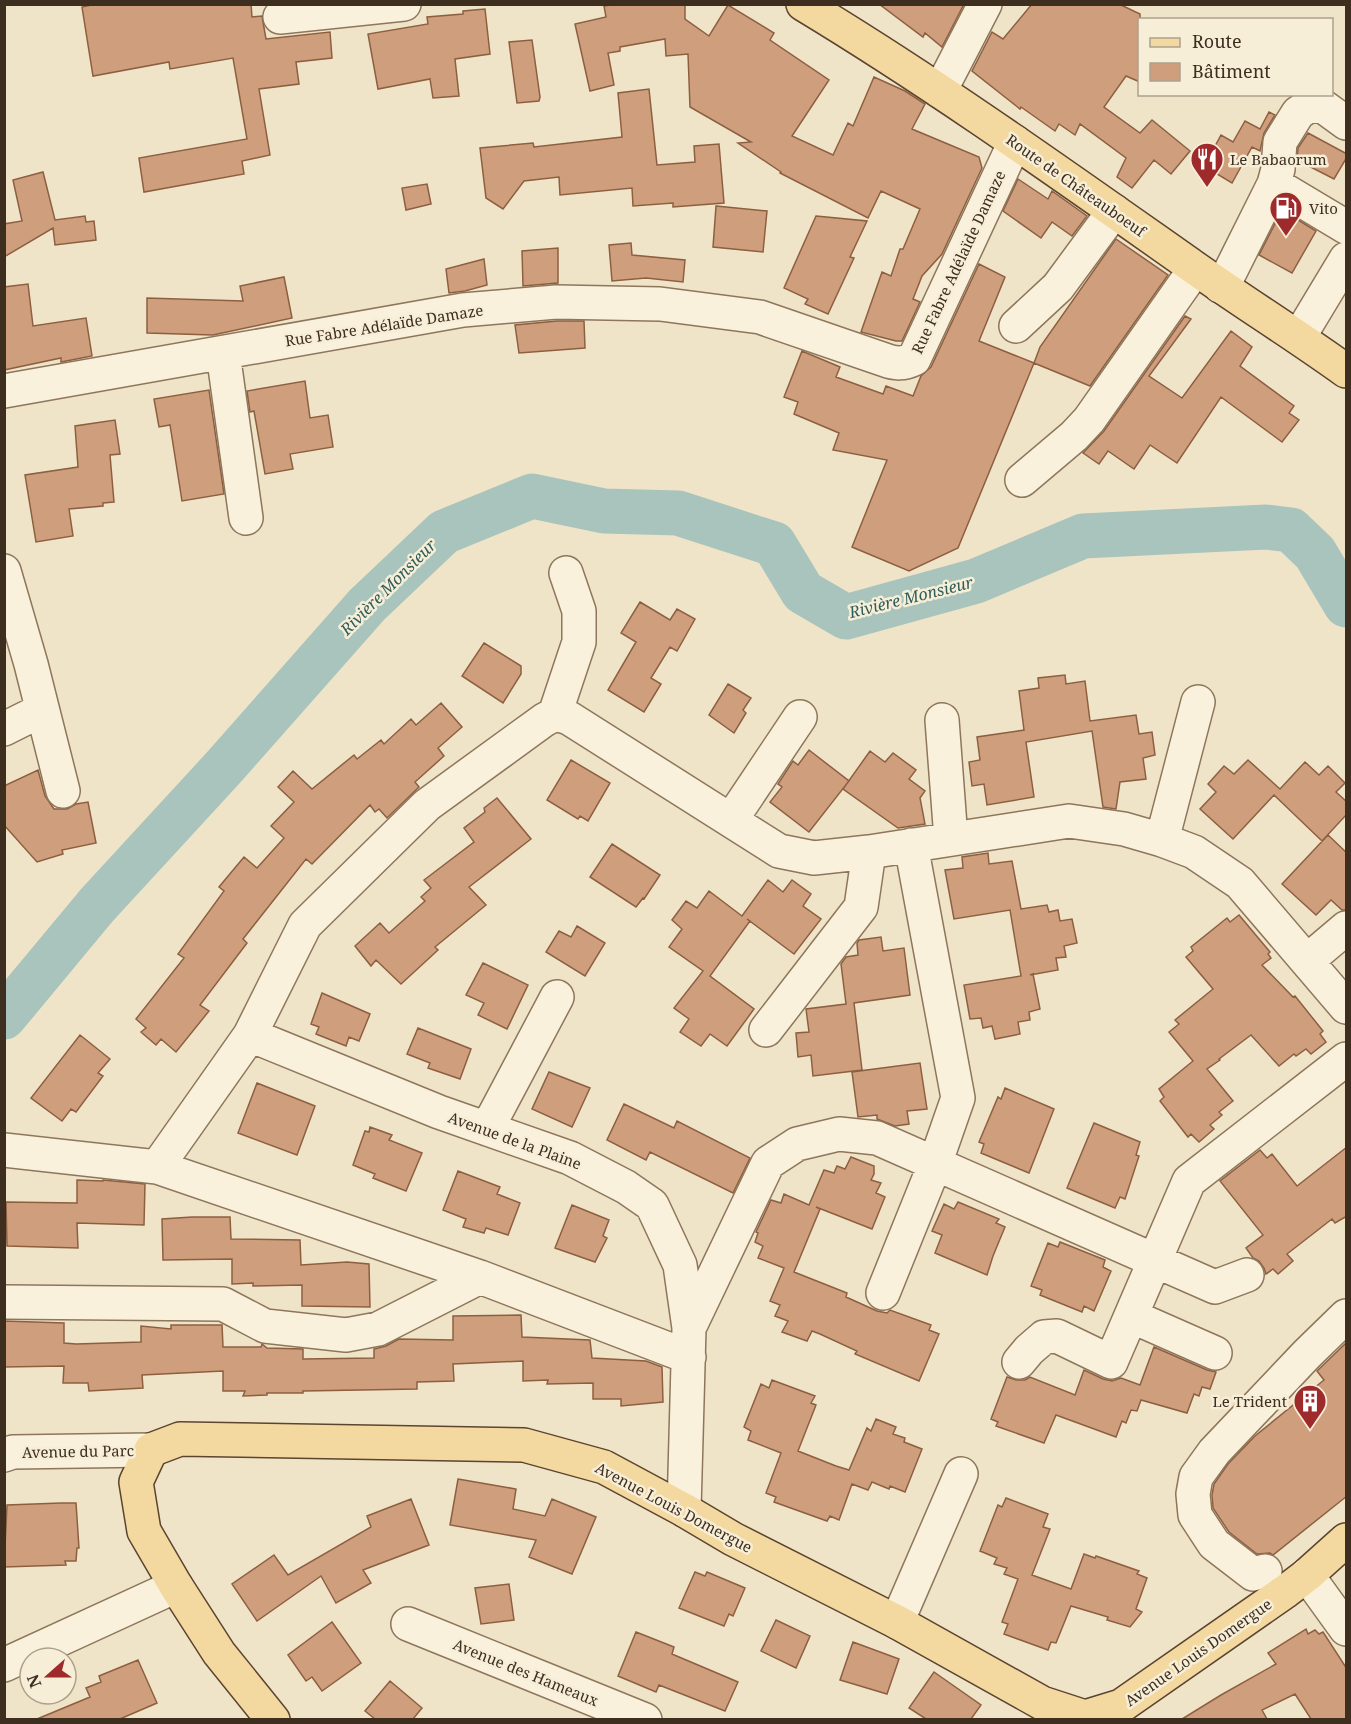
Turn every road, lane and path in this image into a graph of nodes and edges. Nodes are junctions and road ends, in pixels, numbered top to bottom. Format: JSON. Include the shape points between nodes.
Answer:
{"nodes":[{"id":1,"x":405,"y":4,"type":"edge"},
{"id":2,"x":985,"y":4,"type":"edge"},
{"id":3,"x":810,"y":6,"type":"edge"},
{"id":4,"x":280,"y":17,"type":"dead end"},
{"id":5,"x":940,"y":91,"type":"junction"},
{"id":6,"x":1347,"y":123,"type":"edge"},
{"id":7,"x":1015,"y":142,"type":"junction"},
{"id":8,"x":1274,"y":184,"type":"junction"},
{"id":9,"x":1114,"y":211,"type":"junction"},
{"id":10,"x":1347,"y":227,"type":"edge"},
{"id":11,"x":1347,"y":259,"type":"edge"},
{"id":12,"x":1208,"y":277,"type":"junction"},
{"id":13,"x":1016,"y":326,"type":"dead end"},
{"id":14,"x":1299,"y":338,"type":"junction"},
{"id":15,"x":223,"y":353,"type":"junction"},
{"id":16,"x":1347,"y":371,"type":"edge"},
{"id":17,"x":4,"y":391,"type":"edge"},
{"id":18,"x":1022,"y":480,"type":"dead end"},
{"id":19,"x":246,"y":518,"type":"dead end"},
{"id":20,"x":4,"y":571,"type":"edge"},
{"id":21,"x":566,"y":573,"type":"dead end"},
{"id":22,"x":1198,"y":702,"type":"dead end"},
{"id":23,"x":42,"y":710,"type":"junction"},
{"id":24,"x":555,"y":714,"type":"junction"},
{"id":25,"x":800,"y":717,"type":"dead end"},
{"id":26,"x":942,"y":720,"type":"dead end"},
{"id":27,"x":4,"y":729,"type":"edge"},
{"id":28,"x":63,"y":791,"type":"dead end"},
{"id":29,"x":731,"y":820,"type":"junction"},
{"id":30,"x":951,"y":839,"type":"junction"},
{"id":31,"x":1162,"y":840,"type":"junction"},
{"id":32,"x":911,"y":845,"type":"junction"},
{"id":33,"x":869,"y":852,"type":"junction"},
{"id":34,"x":1347,"y":928,"type":"edge"},
{"id":35,"x":1307,"y":961,"type":"junction"},
{"id":36,"x":557,"y":997,"type":"dead end"},
{"id":37,"x":1347,"y":1007,"type":"edge"},
{"id":38,"x":766,"y":1030,"type":"dead end"},
{"id":39,"x":250,"y":1035,"type":"junction"},
{"id":40,"x":1347,"y":1059,"type":"edge"},
{"id":41,"x":488,"y":1129,"type":"junction"},
{"id":42,"x":4,"y":1150,"type":"edge"},
{"id":43,"x":935,"y":1164,"type":"junction"},
{"id":44,"x":157,"y":1167,"type":"junction"},
{"id":45,"x":1156,"y":1260,"type":"junction"},
{"id":46,"x":1247,"y":1275,"type":"dead end"},
{"id":47,"x":480,"y":1277,"type":"junction"},
{"id":48,"x":883,"y":1293,"type":"dead end"},
{"id":49,"x":4,"y":1302,"type":"edge"},
{"id":50,"x":1131,"y":1316,"type":"junction"},
{"id":51,"x":1347,"y":1316,"type":"edge"},
{"id":52,"x":689,"y":1342,"type":"junction"},
{"id":53,"x":1215,"y":1353,"type":"dead end"},
{"id":54,"x":1020,"y":1362,"type":"dead end"},
{"id":55,"x":152,"y":1450,"type":"junction"},
{"id":56,"x":4,"y":1455,"type":"edge"},
{"id":57,"x":962,"y":1474,"type":"dead end"},
{"id":58,"x":684,"y":1510,"type":"junction"},
{"id":59,"x":1347,"y":1540,"type":"edge"},
{"id":60,"x":1265,"y":1571,"type":"dead end"},
{"id":61,"x":1307,"y":1575,"type":"junction"},
{"id":62,"x":176,"y":1586,"type":"junction"},
{"id":63,"x":897,"y":1622,"type":"junction"},
{"id":64,"x":408,"y":1624,"type":"dead end"},
{"id":65,"x":1347,"y":1629,"type":"edge"},
{"id":66,"x":4,"y":1665,"type":"edge"},
{"id":67,"x":1084,"y":1718,"type":"edge"},
{"id":68,"x":273,"y":1719,"type":"edge"},
{"id":69,"x":645,"y":1719,"type":"edge"}],
"edges":[{"from":1,"to":4,"type":"street"},
{"from":2,"to":5,"type":"street"},
{"from":3,"to":5,"type":"main road","name":"Route de Châteauboeuf"},
{"from":5,"to":7,"type":"main road","name":"Route de Châteauboeuf"},
{"from":6,"to":8,"type":"street","via":[[1324,107],[1310,105],[1298,113],[1280,142]]},
{"from":7,"to":9,"type":"main road","name":"Route de Châteauboeuf"},
{"from":7,"to":15,"type":"street","name":"Rue Fabre Adélaïde Damaze","via":[[914,359],[906,363],[896,364],[760,316],[660,304],[556,302],[463,310]]},
{"from":8,"to":10,"type":"street"},
{"from":8,"to":12,"type":"street","via":[[1227,278]]},
{"from":9,"to":12,"type":"main road","name":"Route de Châteauboeuf"},
{"from":9,"to":13,"type":"street","via":[[1058,287]]},
{"from":11,"to":14,"type":"street"},
{"from":12,"to":14,"type":"main road","name":"Route de Châteauboeuf"},
{"from":12,"to":18,"type":"street","via":[[1089,420]]},
{"from":14,"to":16,"type":"main road","name":"Route de Châteauboeuf"},
{"from":15,"to":17,"type":"street","name":"Rue Fabre Adélaïde Damaze"},
{"from":15,"to":19,"type":"street"},
{"from":20,"to":23,"type":"street"},
{"from":21,"to":24,"type":"street","via":[[579,611],[579,642]]},
{"from":22,"to":31,"type":"street"},
{"from":23,"to":27,"type":"street"},
{"from":23,"to":28,"type":"street"},
{"from":24,"to":29,"type":"street","via":[[570,718]]},
{"from":24,"to":39,"type":"street","via":[[427,805],[305,925]]},
{"from":25,"to":29,"type":"street"},
{"from":26,"to":30,"type":"street"},
{"from":29,"to":33,"type":"street","via":[[779,851],[797,856]]},
{"from":30,"to":31,"type":"street","via":[[1069,821],[1124,829]]},
{"from":30,"to":32,"type":"street"},
{"from":31,"to":35,"type":"street","via":[[1194,852],[1240,883]]},
{"from":32,"to":33,"type":"street"},
{"from":32,"to":43,"type":"street","via":[[958,1098]]},
{"from":33,"to":38,"type":"street","via":[[861,907]]},
{"from":34,"to":35,"type":"street"},
{"from":35,"to":37,"type":"street"},
{"from":36,"to":41,"type":"street"},
{"from":39,"to":41,"type":"street","name":"Avenue de la Plaine"},
{"from":39,"to":44,"type":"street"},
{"from":40,"to":45,"type":"street","via":[[1189,1181]]},
{"from":41,"to":52,"type":"street","name":"Avenue de la Plaine","via":[[570,1158],[626,1186],[652,1205],[680,1265]]},
{"from":42,"to":44,"type":"street"},
{"from":43,"to":45,"type":"street"},
{"from":43,"to":48,"type":"street"},
{"from":43,"to":52,"type":"street","via":[[877,1138],[839,1134],[797,1144],[768,1163]]},
{"from":44,"to":47,"type":"street"},
{"from":45,"to":46,"type":"street","via":[[1215,1287]]},
{"from":45,"to":50,"type":"street"},
{"from":47,"to":49,"type":"street","via":[[378,1329],[346,1335],[265,1326],[223,1304]]},
{"from":47,"to":52,"type":"street"},
{"from":50,"to":53,"type":"street"},
{"from":50,"to":54,"type":"street","via":[[1111,1362],[1057,1336],[1044,1337]]},
{"from":51,"to":60,"type":"street","via":[[1222,1444],[1196,1477],[1195,1515],[1214,1544],[1253,1574]]},
{"from":52,"to":58,"type":"street","name":"Avenue de la Plaine"},
{"from":55,"to":56,"type":"street","name":"Avenue du Parc"},
{"from":55,"to":58,"type":"main road","name":"Avenue Louis Domergue","via":[[180,1439],[524,1446],[604,1467]]},
{"from":55,"to":62,"type":"main road","via":[[136,1482],[144,1531]]},
{"from":57,"to":63,"type":"street"},
{"from":58,"to":63,"type":"main road","name":"Avenue Louis Domergue"},
{"from":59,"to":61,"type":"main road","name":"Avenue Louis Domergue"},
{"from":61,"to":65,"type":"street"},
{"from":61,"to":67,"type":"main road","name":"Avenue Louis Domergue","via":[[1121,1706]]},
{"from":62,"to":66,"type":"street"},
{"from":62,"to":68,"type":"main road","via":[[219,1653]]},
{"from":63,"to":67,"type":"main road","name":"Avenue Louis Domergue","via":[[1042,1703]]},
{"from":64,"to":69,"type":"street","name":"Avenue des Hameaux"}]}
